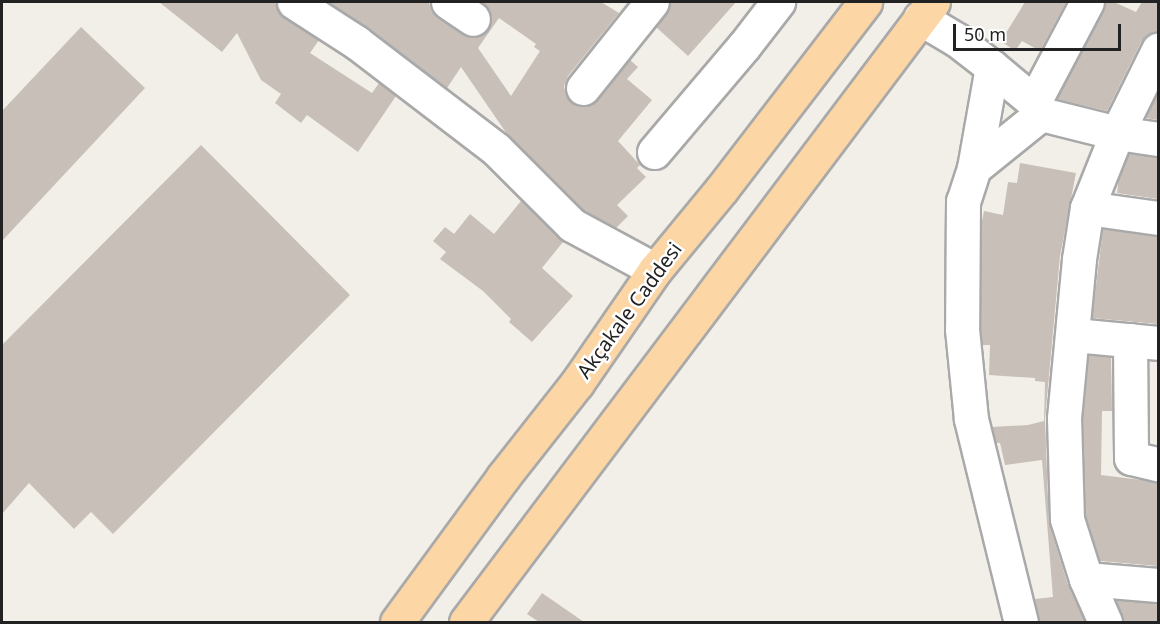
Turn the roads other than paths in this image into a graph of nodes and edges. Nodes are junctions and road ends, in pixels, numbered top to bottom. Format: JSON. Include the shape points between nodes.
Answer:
{"nodes":[{"id":1,"x":294,"y":2,"type":"edge"},
{"id":2,"x":778,"y":2,"type":"edge"},
{"id":3,"x":1087,"y":2,"type":"edge"},
{"id":4,"x":860,"y":3,"type":"edge"},
{"id":5,"x":642,"y":5,"type":"edge"},
{"id":6,"x":927,"y":10,"type":"edge"},
{"id":7,"x":1158,"y":50,"type":"edge"},
{"id":8,"x":992,"y":67,"type":"junction"},
{"id":9,"x":583,"y":88,"type":"dead end"},
{"id":10,"x":1037,"y":108,"type":"junction"},
{"id":11,"x":1117,"y":133,"type":"junction"},
{"id":12,"x":1158,"y":139,"type":"edge"},
{"id":13,"x":654,"y":152,"type":"dead end"},
{"id":14,"x":974,"y":168,"type":"junction"},
{"id":15,"x":1087,"y":208,"type":"junction"},
{"id":16,"x":1158,"y":218,"type":"edge"},
{"id":17,"x":655,"y":270,"type":"junction"},
{"id":18,"x":1074,"y":335,"type":"junction"},
{"id":19,"x":1144,"y":342,"type":"edge"},
{"id":20,"x":1158,"y":464,"type":"edge"},
{"id":21,"x":1086,"y":579,"type":"junction"},
{"id":22,"x":1158,"y":585,"type":"edge"},
{"id":23,"x":398,"y":622,"type":"edge"},
{"id":24,"x":466,"y":622,"type":"edge"},
{"id":25,"x":1021,"y":622,"type":"edge"},
{"id":26,"x":1105,"y":622,"type":"edge"}],
"edges":[{"from":1,"to":17,"type":"street","via":[[356,42],[496,149],[572,225]]},
{"from":2,"to":13,"type":"street"},
{"from":3,"to":10,"type":"street"},
{"from":4,"to":17,"type":"main road","name":"Akçakale Caddesi","via":[[721,190]]},
{"from":5,"to":9,"type":"street"},
{"from":6,"to":8,"type":"street"},
{"from":6,"to":24,"type":"main road"},
{"from":7,"to":11,"type":"street"},
{"from":8,"to":10,"type":"street"},
{"from":8,"to":14,"type":"street"},
{"from":10,"to":11,"type":"street"},
{"from":10,"to":14,"type":"street"},
{"from":11,"to":12,"type":"street"},
{"from":11,"to":15,"type":"street"},
{"from":14,"to":25,"type":"street","via":[[963,201],[962,329],[971,419]]},
{"from":15,"to":16,"type":"street"},
{"from":15,"to":18,"type":"street"},
{"from":17,"to":23,"type":"main road","name":"Akçakale Caddesi","via":[[577,383]]},
{"from":18,"to":19,"type":"street"},
{"from":18,"to":21,"type":"street","via":[[1064,418],[1067,519]]},
{"from":19,"to":20,"type":"street","via":[[1131,458]]},
{"from":21,"to":22,"type":"street"},
{"from":21,"to":26,"type":"street"}]}
